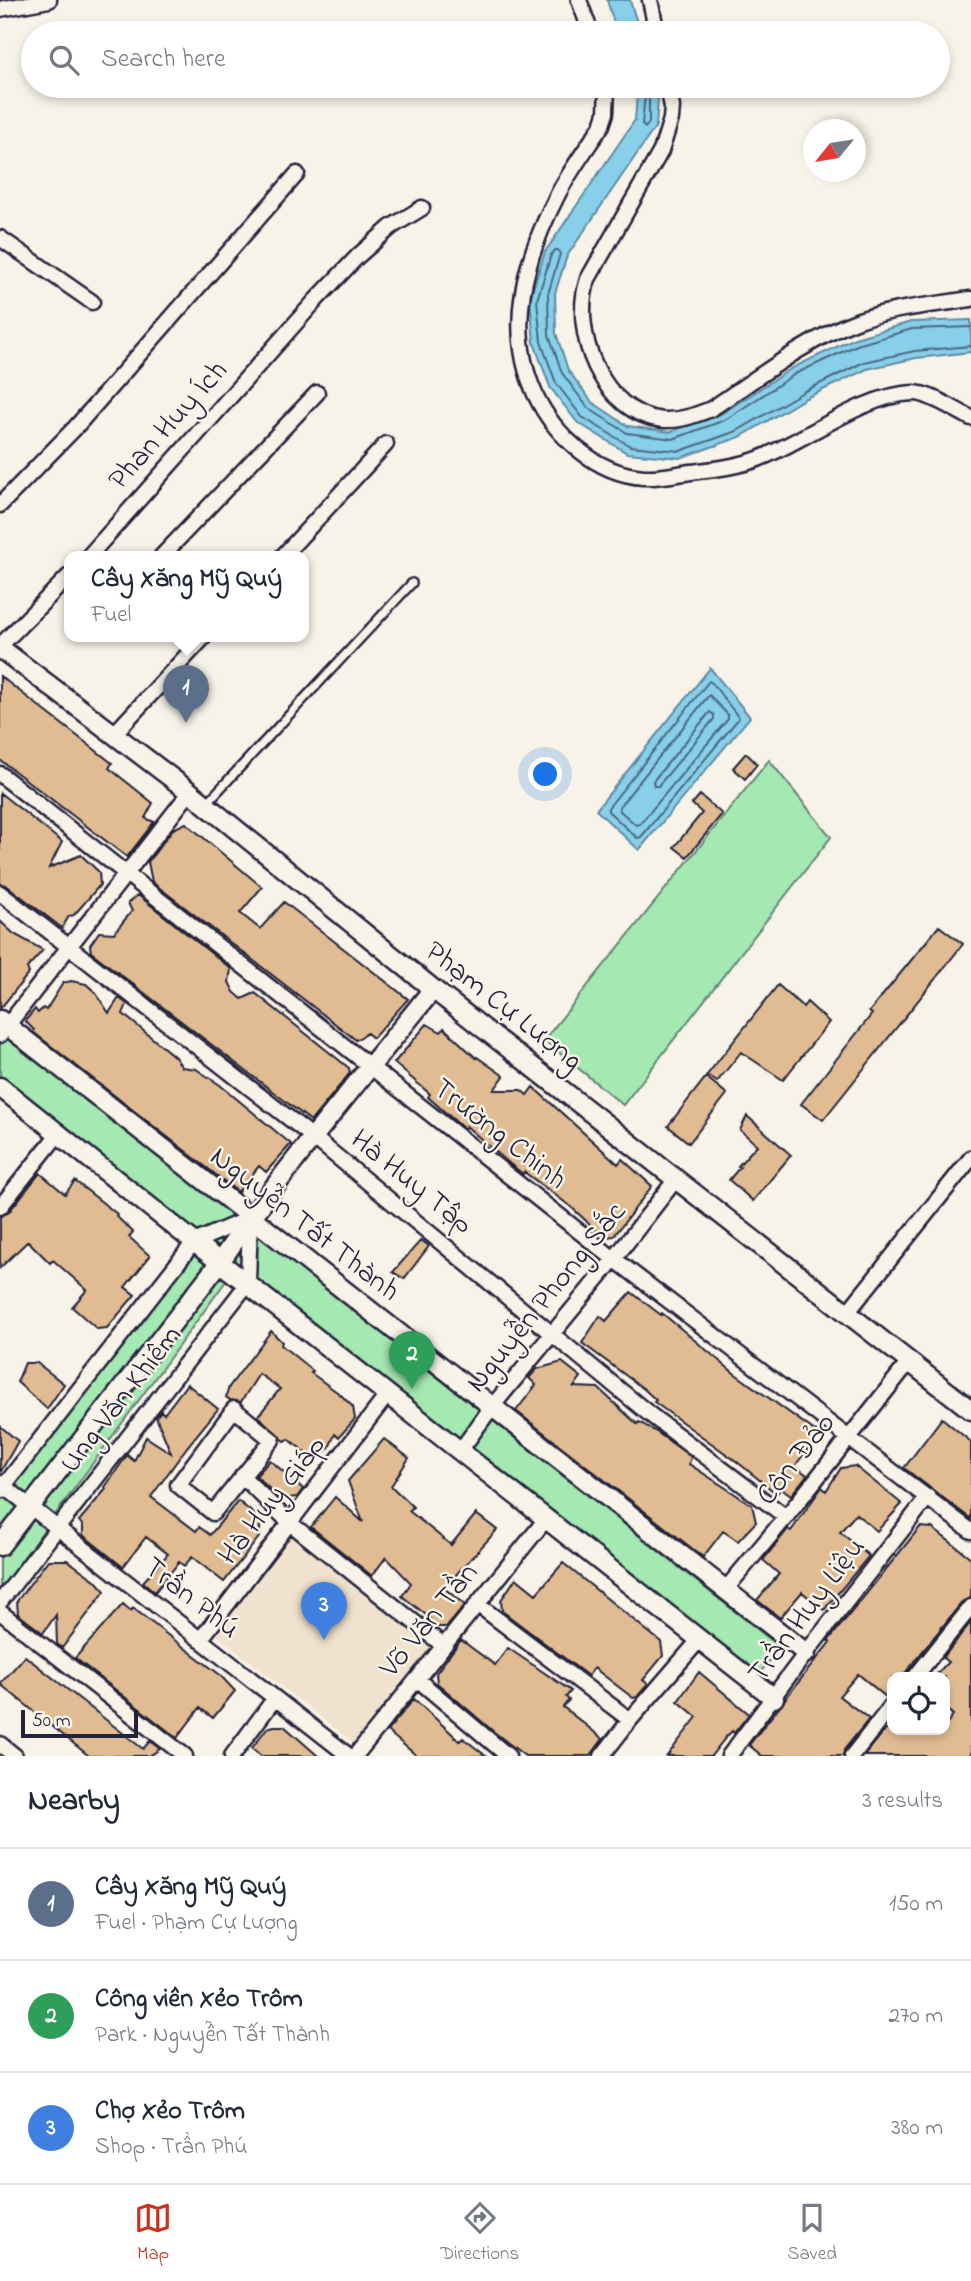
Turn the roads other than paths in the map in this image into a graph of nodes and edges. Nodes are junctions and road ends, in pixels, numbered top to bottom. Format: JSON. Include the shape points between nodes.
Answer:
{"nodes":[{"id":1,"x":49,"y":0,"type":"edge"},
{"id":2,"x":579,"y":0,"type":"edge"},
{"id":3,"x":650,"y":0,"type":"edge"},
{"id":4,"x":0,"y":9,"type":"edge"},
{"id":5,"x":587,"y":21,"type":"edge"},
{"id":6,"x":654,"y":21,"type":"edge"},
{"id":7,"x":607,"y":98,"type":"edge"},
{"id":8,"x":670,"y":98,"type":"edge"},
{"id":9,"x":297,"y":174,"type":"dead end"},
{"id":10,"x":422,"y":208,"type":"dead end"},
{"id":11,"x":0,"y":238,"type":"edge"},
{"id":12,"x":971,"y":299,"type":"edge"},
{"id":13,"x":92,"y":302,"type":"dead end"},
{"id":14,"x":317,"y":393,"type":"dead end"},
{"id":15,"x":971,"y":418,"type":"edge"},
{"id":16,"x":386,"y":444,"type":"dead end"},
{"id":17,"x":0,"y":505,"type":"edge"},
{"id":18,"x":93,"y":551,"type":"edge"},
{"id":19,"x":167,"y":551,"type":"edge"},
{"id":20,"x":288,"y":551,"type":"edge"},
{"id":21,"x":64,"y":581,"type":"edge"},
{"id":22,"x":412,"y":583,"type":"dead end"},
{"id":23,"x":199,"y":642,"type":"edge"},
{"id":24,"x":0,"y":647,"type":"edge"},
{"id":25,"x":114,"y":734,"type":"junction"},
{"id":26,"x":0,"y":774,"type":"edge"},
{"id":27,"x":190,"y":792,"type":"junction"},
{"id":28,"x":205,"y":805,"type":"junction"},
{"id":29,"x":128,"y":874,"type":"junction"},
{"id":30,"x":0,"y":892,"type":"edge"},
{"id":31,"x":68,"y":948,"type":"junction"},
{"id":32,"x":433,"y":989,"type":"junction"},
{"id":33,"x":2,"y":1027,"type":"edge"},
{"id":34,"x":370,"y":1068,"type":"junction"},
{"id":35,"x":0,"y":1087,"type":"edge"},
{"id":36,"x":59,"y":1133,"type":"junction"},
{"id":37,"x":313,"y":1137,"type":"junction"},
{"id":38,"x":971,"y":1158,"type":"edge"},
{"id":39,"x":676,"y":1179,"type":"junction"},
{"id":40,"x":0,"y":1207,"type":"edge"},
{"id":41,"x":250,"y":1218,"type":"junction"},
{"id":42,"x":194,"y":1242,"type":"junction"},
{"id":43,"x":614,"y":1259,"type":"junction"},
{"id":44,"x":220,"y":1262,"type":"junction"},
{"id":45,"x":248,"y":1283,"type":"junction"},
{"id":46,"x":847,"y":1313,"type":"junction"},
{"id":47,"x":553,"y":1334,"type":"junction"},
{"id":48,"x":909,"y":1362,"type":"junction"},
{"id":49,"x":388,"y":1394,"type":"junction"},
{"id":50,"x":491,"y":1408,"type":"junction"},
{"id":51,"x":971,"y":1410,"type":"edge"},
{"id":52,"x":848,"y":1438,"type":"junction"},
{"id":53,"x":460,"y":1451,"type":"junction"},
{"id":54,"x":242,"y":1476,"type":"junction"},
{"id":55,"x":1,"y":1487,"type":"edge"},
{"id":56,"x":929,"y":1497,"type":"junction"},
{"id":57,"x":31,"y":1508,"type":"junction"},
{"id":58,"x":786,"y":1517,"type":"junction"},
{"id":59,"x":546,"y":1519,"type":"junction"},
{"id":60,"x":290,"y":1523,"type":"junction"},
{"id":61,"x":58,"y":1529,"type":"junction"},
{"id":62,"x":971,"y":1531,"type":"edge"},
{"id":63,"x":0,"y":1546,"type":"edge"},
{"id":64,"x":725,"y":1590,"type":"junction"},
{"id":65,"x":0,"y":1602,"type":"edge"},
{"id":66,"x":478,"y":1604,"type":"junction"},
{"id":67,"x":971,"y":1607,"type":"edge"},
{"id":68,"x":0,"y":1612,"type":"edge"},
{"id":69,"x":700,"y":1639,"type":"junction"},
{"id":70,"x":200,"y":1640,"type":"junction"},
{"id":71,"x":444,"y":1646,"type":"junction"},
{"id":72,"x":806,"y":1653,"type":"junction"},
{"id":73,"x":919,"y":1672,"type":"edge"},
{"id":74,"x":417,"y":1679,"type":"junction"},
{"id":75,"x":275,"y":1698,"type":"junction"},
{"id":76,"x":774,"y":1698,"type":"junction"},
{"id":77,"x":887,"y":1712,"type":"edge"},
{"id":78,"x":630,"y":1720,"type":"junction"},
{"id":79,"x":0,"y":1744,"type":"edge"},
{"id":80,"x":15,"y":1756,"type":"edge"},
{"id":81,"x":185,"y":1756,"type":"edge"},
{"id":82,"x":232,"y":1756,"type":"edge"},
{"id":83,"x":349,"y":1756,"type":"edge"},
{"id":84,"x":355,"y":1756,"type":"edge"},
{"id":85,"x":508,"y":1756,"type":"edge"},
{"id":86,"x":602,"y":1756,"type":"edge"},
{"id":87,"x":729,"y":1756,"type":"edge"},
{"id":88,"x":852,"y":1756,"type":"edge"}],
"edges":[{"from":1,"to":4,"type":"street"},
{"from":2,"to":5,"type":"street"},
{"from":3,"to":6,"type":"street"},
{"from":7,"to":15,"type":"street","via":[[602,125],[557,196],[525,275],[519,322],[527,376],[543,411],[574,448],[609,469],[643,477],[733,467],[873,402],[911,393],[926,395]]},
{"from":8,"to":12,"type":"street","via":[[671,119],[661,151],[582,295],[589,352],[618,398],[633,409],[664,420],[692,416],[711,409],[845,325]]},
{"from":9,"to":17,"type":"street","via":[[74,429]]},
{"from":10,"to":18,"type":"street","name":"Phan Huy Ích","via":[[358,256]]},
{"from":11,"to":13,"type":"street"},
{"from":14,"to":19,"type":"street"},
{"from":16,"to":20,"type":"street"},
{"from":21,"to":24,"type":"street"},
{"from":22,"to":28,"type":"lane"},
{"from":23,"to":25,"type":"street"},
{"from":24,"to":25,"type":"street","name":"Phạm Cự Lượng"},
{"from":25,"to":27,"type":"street","name":"Phạm Cự Lượng"},
{"from":26,"to":29,"type":"street","name":"Trường Chinh"},
{"from":27,"to":28,"type":"street","name":"Phạm Cự Lượng"},
{"from":27,"to":29,"type":"street"},
{"from":28,"to":32,"type":"street","name":"Phạm Cự Lượng"},
{"from":29,"to":31,"type":"street"},
{"from":29,"to":34,"type":"street","name":"Trường Chinh"},
{"from":30,"to":31,"type":"street","name":"Hà Huy Tập"},
{"from":31,"to":33,"type":"street"},
{"from":31,"to":37,"type":"street","name":"Hà Huy Tập"},
{"from":32,"to":34,"type":"street","name":"Ung Văn Khiêm"},
{"from":32,"to":39,"type":"street","name":"Phạm Cự Lượng"},
{"from":33,"to":41,"type":"street","name":"Nguyễn Tất Thành"},
{"from":34,"to":37,"type":"street","name":"Ung Văn Khiêm"},
{"from":34,"to":43,"type":"street","name":"Trường Chinh"},
{"from":35,"to":36,"type":"street"},
{"from":36,"to":40,"type":"street"},
{"from":36,"to":42,"type":"street"},
{"from":37,"to":41,"type":"street","name":"Ung Văn Khiêm"},
{"from":37,"to":47,"type":"street","name":"Hà Huy Tập"},
{"from":38,"to":46,"type":"street"},
{"from":39,"to":43,"type":"street","name":"Nguyễn Phong Sắc"},
{"from":39,"to":46,"type":"street","name":"Phạm Cự Lượng"},
{"from":41,"to":42,"type":"street","name":"Ung Văn Khiêm"},
{"from":41,"to":44,"type":"street","name":"Ung Văn Khiêm"},
{"from":41,"to":45,"type":"street"},
{"from":41,"to":50,"type":"street","name":"Nguyễn Tất Thành"},
{"from":42,"to":44,"type":"street"},
{"from":42,"to":55,"type":"street","name":"Ung Văn Khiêm"},
{"from":43,"to":47,"type":"street","name":"Nguyễn Phong Sắc"},
{"from":43,"to":52,"type":"street","name":"Trường Chinh"},
{"from":44,"to":45,"type":"street"},
{"from":44,"to":57,"type":"street","name":"Ung Văn Khiêm"},
{"from":45,"to":49,"type":"street"},
{"from":45,"to":61,"type":"street","name":"Ung Văn Khiêm"},
{"from":46,"to":48,"type":"street","name":"Phạm Cự Lượng"},
{"from":47,"to":50,"type":"street","name":"Nguyễn Phong Sắc"},
{"from":47,"to":58,"type":"street","name":"Hà Huy Tập"},
{"from":48,"to":51,"type":"street","name":"Phạm Cự Lượng"},
{"from":48,"to":52,"type":"street","name":"Côn Đảo"},
{"from":49,"to":53,"type":"street"},
{"from":49,"to":60,"type":"street","name":"Hà Huy Giáp"},
{"from":50,"to":53,"type":"street","name":"Nguyễn Phong Sắc"},
{"from":50,"to":64,"type":"street","name":"Nguyễn Tất Thành"},
{"from":52,"to":56,"type":"street","name":"Trường Chinh"},
{"from":52,"to":58,"type":"street","name":"Côn Đảo"},
{"from":53,"to":59,"type":"street"},
{"from":54,"to":54,"type":"street","via":[[272,1440],[234,1409],[178,1485],[214,1513]]},
{"from":54,"to":60,"type":"street"},
{"from":55,"to":57,"type":"street","name":"Trần Phú"},
{"from":56,"to":62,"type":"street","name":"Trường Chinh"},
{"from":56,"to":72,"type":"street","name":"Trần Huy Liệu"},
{"from":57,"to":61,"type":"street","name":"Trần Phú"},
{"from":57,"to":63,"type":"street","name":"Ung Văn Khiêm"},
{"from":58,"to":64,"type":"street","name":"Côn Đảo"},
{"from":59,"to":66,"type":"street","name":"Võ Văn Tần"},
{"from":59,"to":69,"type":"street"},
{"from":60,"to":70,"type":"street","name":"Hà Huy Giáp"},
{"from":60,"to":71,"type":"street"},
{"from":61,"to":65,"type":"street","name":"Ung Văn Khiêm"},
{"from":61,"to":70,"type":"street","name":"Trần Phú"},
{"from":64,"to":72,"type":"street","name":"Nguyễn Tất Thành"},
{"from":66,"to":71,"type":"street","name":"Võ Văn Tần"},
{"from":66,"to":78,"type":"street"},
{"from":67,"to":73,"type":"street"},
{"from":68,"to":81,"type":"street"},
{"from":69,"to":76,"type":"street"},
{"from":69,"to":78,"type":"street"},
{"from":70,"to":75,"type":"street","name":"Trần Phú"},
{"from":71,"to":74,"type":"street","name":"Võ Văn Tần"},
{"from":72,"to":76,"type":"street","name":"Trần Huy Liệu"},
{"from":74,"to":84,"type":"street","name":"Võ Văn Tần"},
{"from":74,"to":85,"type":"street"},
{"from":75,"to":82,"type":"street"},
{"from":75,"to":83,"type":"street","name":"Trần Phú"},
{"from":76,"to":87,"type":"street","name":"Trần Huy Liệu"},
{"from":77,"to":88,"type":"street"},
{"from":78,"to":86,"type":"street"},
{"from":79,"to":80,"type":"street"}]}
